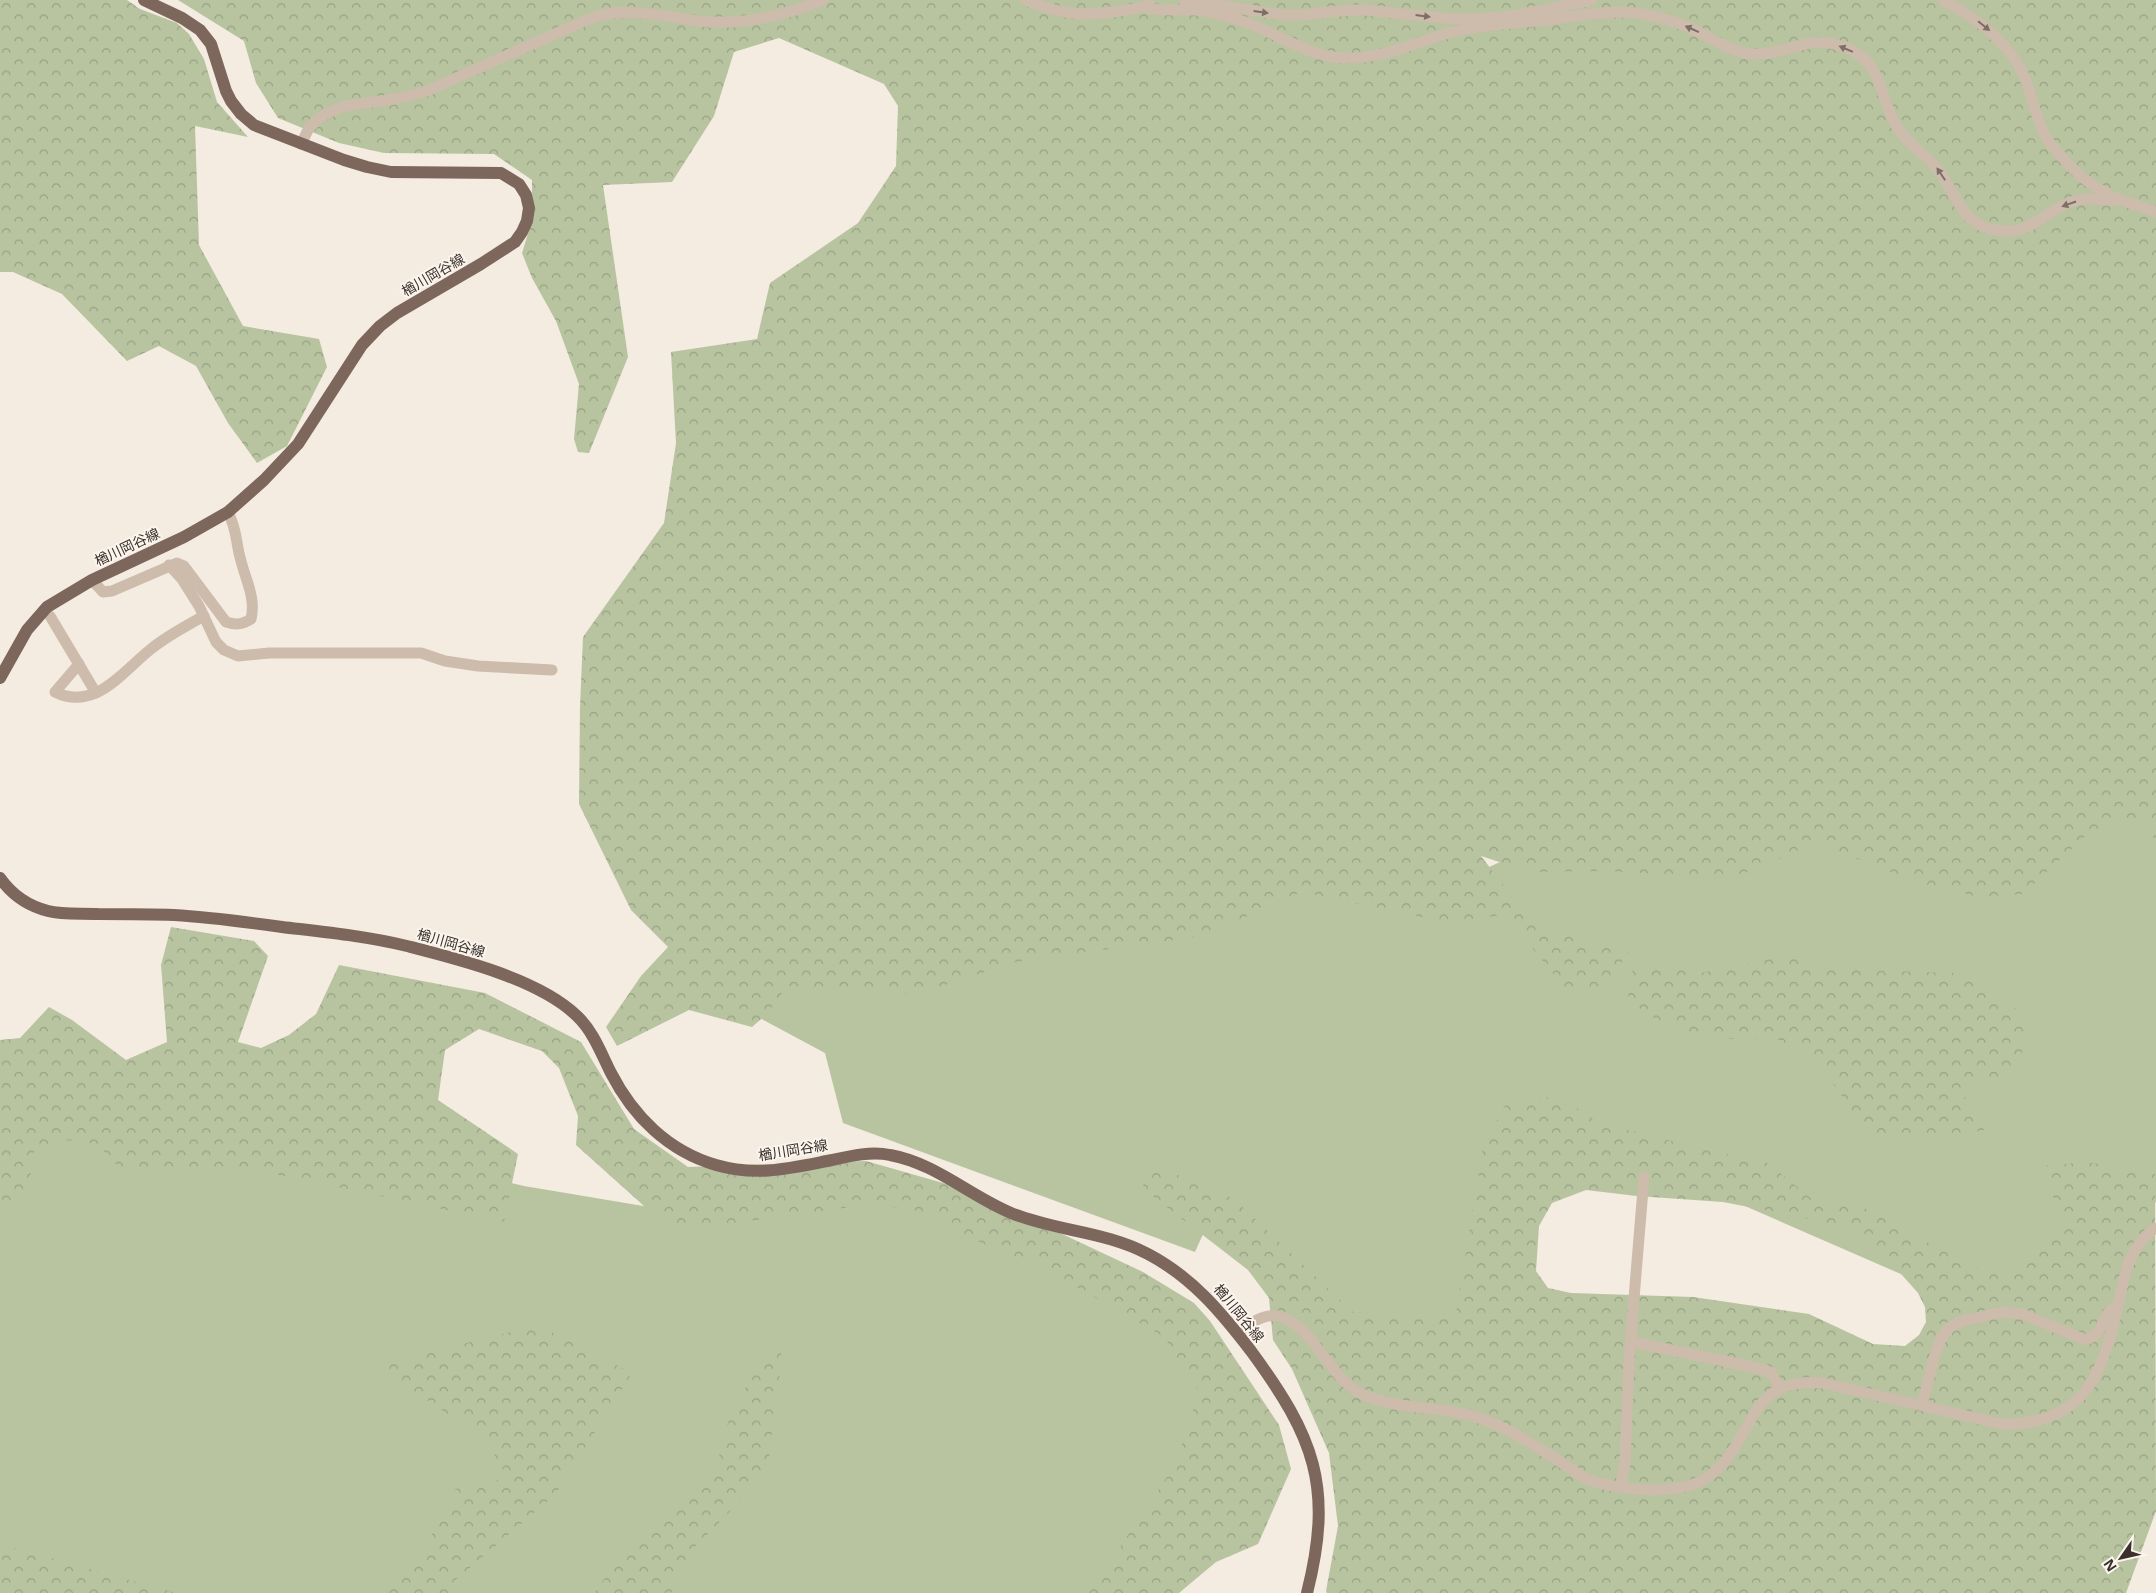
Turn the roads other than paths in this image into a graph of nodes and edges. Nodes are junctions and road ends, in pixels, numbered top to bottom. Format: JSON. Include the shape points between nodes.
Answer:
{"nodes":[{"id":1,"x":144,"y":0,"type":"edge"},
{"id":2,"x":823,"y":0,"type":"edge"},
{"id":3,"x":1024,"y":0,"type":"edge"},
{"id":4,"x":1592,"y":0,"type":"edge"},
{"id":5,"x":1943,"y":0,"type":"edge"},
{"id":6,"x":1144,"y":7,"type":"junction"},
{"id":7,"x":301,"y":144,"type":"junction"},
{"id":8,"x":2117,"y":200,"type":"junction"},
{"id":9,"x":2156,"y":212,"type":"edge"},
{"id":10,"x":228,"y":512,"type":"junction"},
{"id":11,"x":169,"y":565,"type":"junction"},
{"id":12,"x":92,"y":580,"type":"junction"},
{"id":13,"x":50,"y":616,"type":"dead end"},
{"id":14,"x":204,"y":616,"type":"junction"},
{"id":15,"x":79,"y":664,"type":"junction"},
{"id":16,"x":552,"y":670,"type":"dead end"},
{"id":17,"x":0,"y":678,"type":"edge"},
{"id":18,"x":96,"y":694,"type":"junction"},
{"id":19,"x":2,"y":883,"type":"edge"},
{"id":20,"x":1644,"y":1177,"type":"dead end"},
{"id":21,"x":2156,"y":1228,"type":"edge"},
{"id":22,"x":2118,"y":1306,"type":"junction"},
{"id":23,"x":1237,"y":1333,"type":"junction"},
{"id":24,"x":1632,"y":1342,"type":"junction"},
{"id":25,"x":1781,"y":1388,"type":"junction"},
{"id":26,"x":1922,"y":1405,"type":"junction"},
{"id":27,"x":1620,"y":1487,"type":"junction"},
{"id":28,"x":1307,"y":1593,"type":"edge"}],
"edges":[{"from":1,"to":7,"type":"main road","name":"楢川岡谷線","via":[[200,30],[211,44],[226,91],[242,114],[254,125]]},
{"from":2,"to":7,"type":"street","via":[[774,16],[745,21],[712,22],[626,13],[605,14],[427,92],[332,111],[309,128]]},
{"from":3,"to":6,"type":"street","via":[[1078,15]]},
{"from":6,"to":4,"type":"street","one_way":true,"via":[[1149,3],[1166,1],[1198,2],[1288,15],[1360,10],[1472,19],[1521,15]]},
{"from":5,"to":8,"type":"street","one_way":true,"via":[[1974,18],[2004,45],[2025,76],[2043,132],[2056,151],[2083,179]]},
{"from":8,"to":6,"type":"street","one_way":true,"via":[[2071,202],[2036,223],[2013,231],[1988,228],[1975,222],[1959,208],[1937,168],[1904,138],[1873,68],[1856,53],[1834,44],[1807,44],[1772,53],[1745,53],[1665,19],[1608,13],[1471,29],[1369,56],[1335,58],[1316,54],[1250,24],[1214,13]]},
{"from":7,"to":10,"type":"main road","name":"楢川岡谷線","via":[[391,172],[501,173],[519,184],[526,195],[527,221],[515,242],[396,313],[380,326],[362,345],[298,444]]},
{"from":8,"to":9,"type":"street"},
{"from":10,"to":11,"type":"street","via":[[236,528],[240,559],[252,594],[250,619],[242,624],[226,622],[184,566],[177,563]]},
{"from":10,"to":12,"type":"main road","name":"楢川岡谷線","via":[[184,537]]},
{"from":11,"to":12,"type":"street","via":[[103,592]]},
{"from":11,"to":14,"type":"street","via":[[182,579]]},
{"from":12,"to":17,"type":"main road","name":"楢川岡谷線","via":[[47,607],[27,630]]},
{"from":13,"to":15,"type":"street"},
{"from":14,"to":16,"type":"street","via":[[216,642],[238,656],[421,653],[478,666]]},
{"from":14,"to":18,"type":"street","via":[[151,649]]},
{"from":15,"to":18,"type":"street"},
{"from":15,"to":18,"type":"street","via":[[55,692],[85,697]]},
{"from":19,"to":23,"type":"main road","name":"楢川岡谷線","via":[[18,898],[49,912],[178,915],[349,935],[403,945],[490,970],[555,998],[580,1019],[588,1028],[618,1087],[642,1119],[667,1142],[691,1156],[730,1169],[757,1172],[876,1154],[926,1166],[982,1199],[1020,1216],[1115,1240],[1146,1253],[1200,1290]]},
{"from":20,"to":24,"type":"street"},
{"from":21,"to":22,"type":"street","via":[[2144,1235],[2135,1249],[2125,1271]]},
{"from":22,"to":26,"type":"street","via":[[2107,1352],[2094,1379],[2079,1399],[2055,1415],[2022,1424],[2002,1424]]},
{"from":22,"to":26,"type":"street","via":[[2107,1314],[2096,1335],[2086,1340],[2022,1314],[2002,1312],[1950,1327],[1941,1338]]},
{"from":23,"to":27,"type":"street","via":[[1265,1316],[1284,1317],[1302,1332],[1347,1383],[1369,1397],[1472,1416],[1492,1423],[1593,1482]]},
{"from":23,"to":28,"type":"main road","name":"楢川岡谷線","via":[[1295,1415],[1313,1462],[1319,1537]]},
{"from":24,"to":25,"type":"street","via":[[1762,1369],[1770,1372]]},
{"from":24,"to":27,"type":"street","via":[[1625,1464]]},
{"from":25,"to":26,"type":"street","via":[[1806,1382],[1823,1383]]},
{"from":25,"to":27,"type":"street","via":[[1762,1402],[1725,1461],[1701,1481],[1674,1489]]}]}
